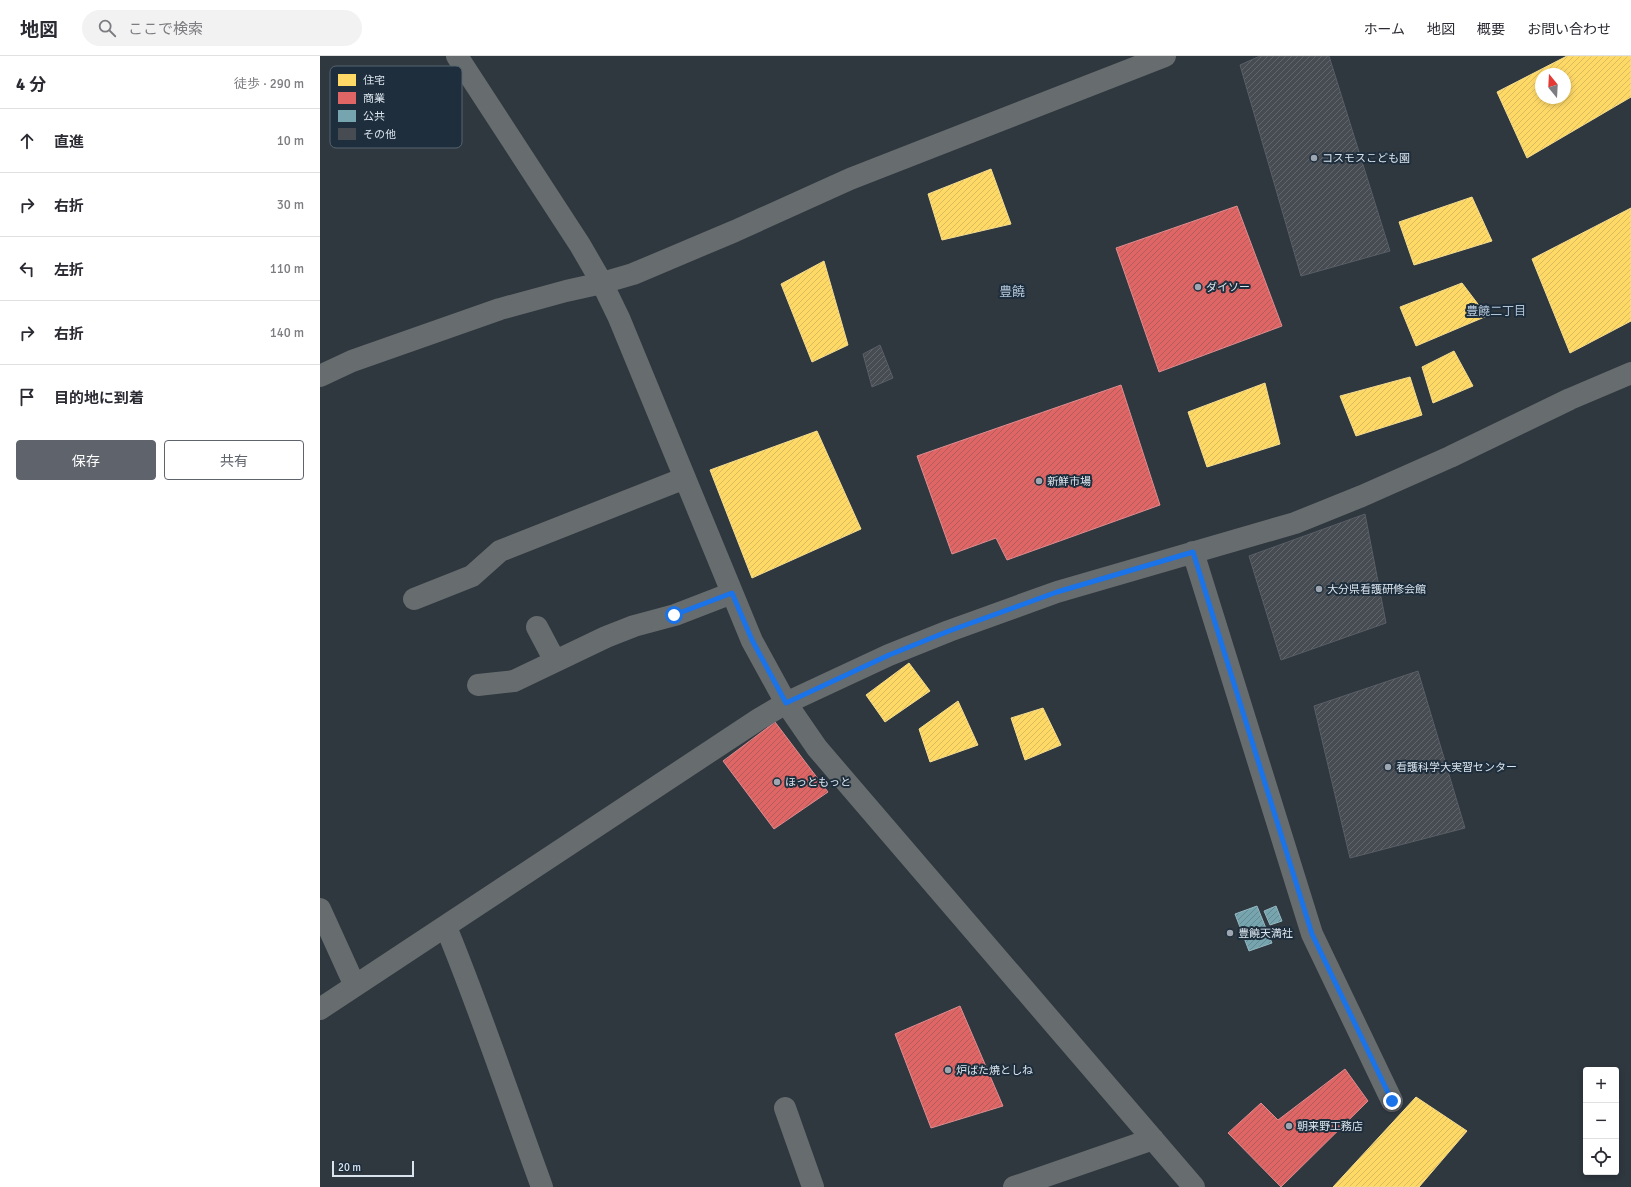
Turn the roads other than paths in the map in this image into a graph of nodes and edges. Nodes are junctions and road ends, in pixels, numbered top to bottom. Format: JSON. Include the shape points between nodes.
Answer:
{"nodes":[{"id":1,"x":457,"y":56,"type":"edge"},
{"id":2,"x":1165,"y":56,"type":"edge"},
{"id":3,"x":602,"y":283,"type":"junction"},
{"id":4,"x":1631,"y":372,"type":"edge"},
{"id":5,"x":320,"y":376,"type":"edge"},
{"id":6,"x":685,"y":478,"type":"junction"},
{"id":7,"x":1193,"y":552,"type":"junction"},
{"id":8,"x":732,"y":593,"type":"junction"},
{"id":9,"x":414,"y":599,"type":"dead end"},
{"id":10,"x":537,"y":627,"type":"dead end"},
{"id":11,"x":555,"y":661,"type":"junction"},
{"id":12,"x":478,"y":686,"type":"dead end"},
{"id":13,"x":786,"y":703,"type":"junction"},
{"id":14,"x":320,"y":909,"type":"edge"},
{"id":15,"x":446,"y":926,"type":"junction"},
{"id":16,"x":355,"y":986,"type":"junction"},
{"id":17,"x":320,"y":1009,"type":"edge"},
{"id":18,"x":1392,"y":1101,"type":"dead end"},
{"id":19,"x":785,"y":1108,"type":"dead end"},
{"id":20,"x":1153,"y":1139,"type":"junction"},
{"id":21,"x":542,"y":1187,"type":"edge"},
{"id":22,"x":813,"y":1187,"type":"edge"},
{"id":23,"x":1014,"y":1187,"type":"edge"},
{"id":24,"x":1194,"y":1187,"type":"edge"}],
"edges":[{"from":1,"to":3,"type":"street"},
{"from":2,"to":3,"type":"street","via":[[850,179],[633,274]]},
{"from":3,"to":5,"type":"street","via":[[500,309],[352,361]]},
{"from":3,"to":6,"type":"street"},
{"from":4,"to":7,"type":"street","via":[[1362,496],[1295,523]]},
{"from":6,"to":8,"type":"street"},
{"from":6,"to":9,"type":"street","via":[[500,551],[472,576]]},
{"from":7,"to":13,"type":"street","via":[[1057,592],[949,631],[889,655]]},
{"from":7,"to":18,"type":"street","via":[[1312,934]]},
{"from":8,"to":11,"type":"street","via":[[674,615],[634,626]]},
{"from":8,"to":13,"type":"street","via":[[752,640]]},
{"from":10,"to":11,"type":"street"},
{"from":11,"to":12,"type":"street","via":[[514,681]]},
{"from":13,"to":15,"type":"street"},
{"from":13,"to":20,"type":"street","via":[[817,748]]},
{"from":14,"to":16,"type":"street"},
{"from":15,"to":16,"type":"street"},
{"from":15,"to":21,"type":"street","via":[[468,979]]},
{"from":16,"to":17,"type":"street"},
{"from":19,"to":22,"type":"street"},
{"from":20,"to":23,"type":"street"},
{"from":20,"to":24,"type":"street"}]}
